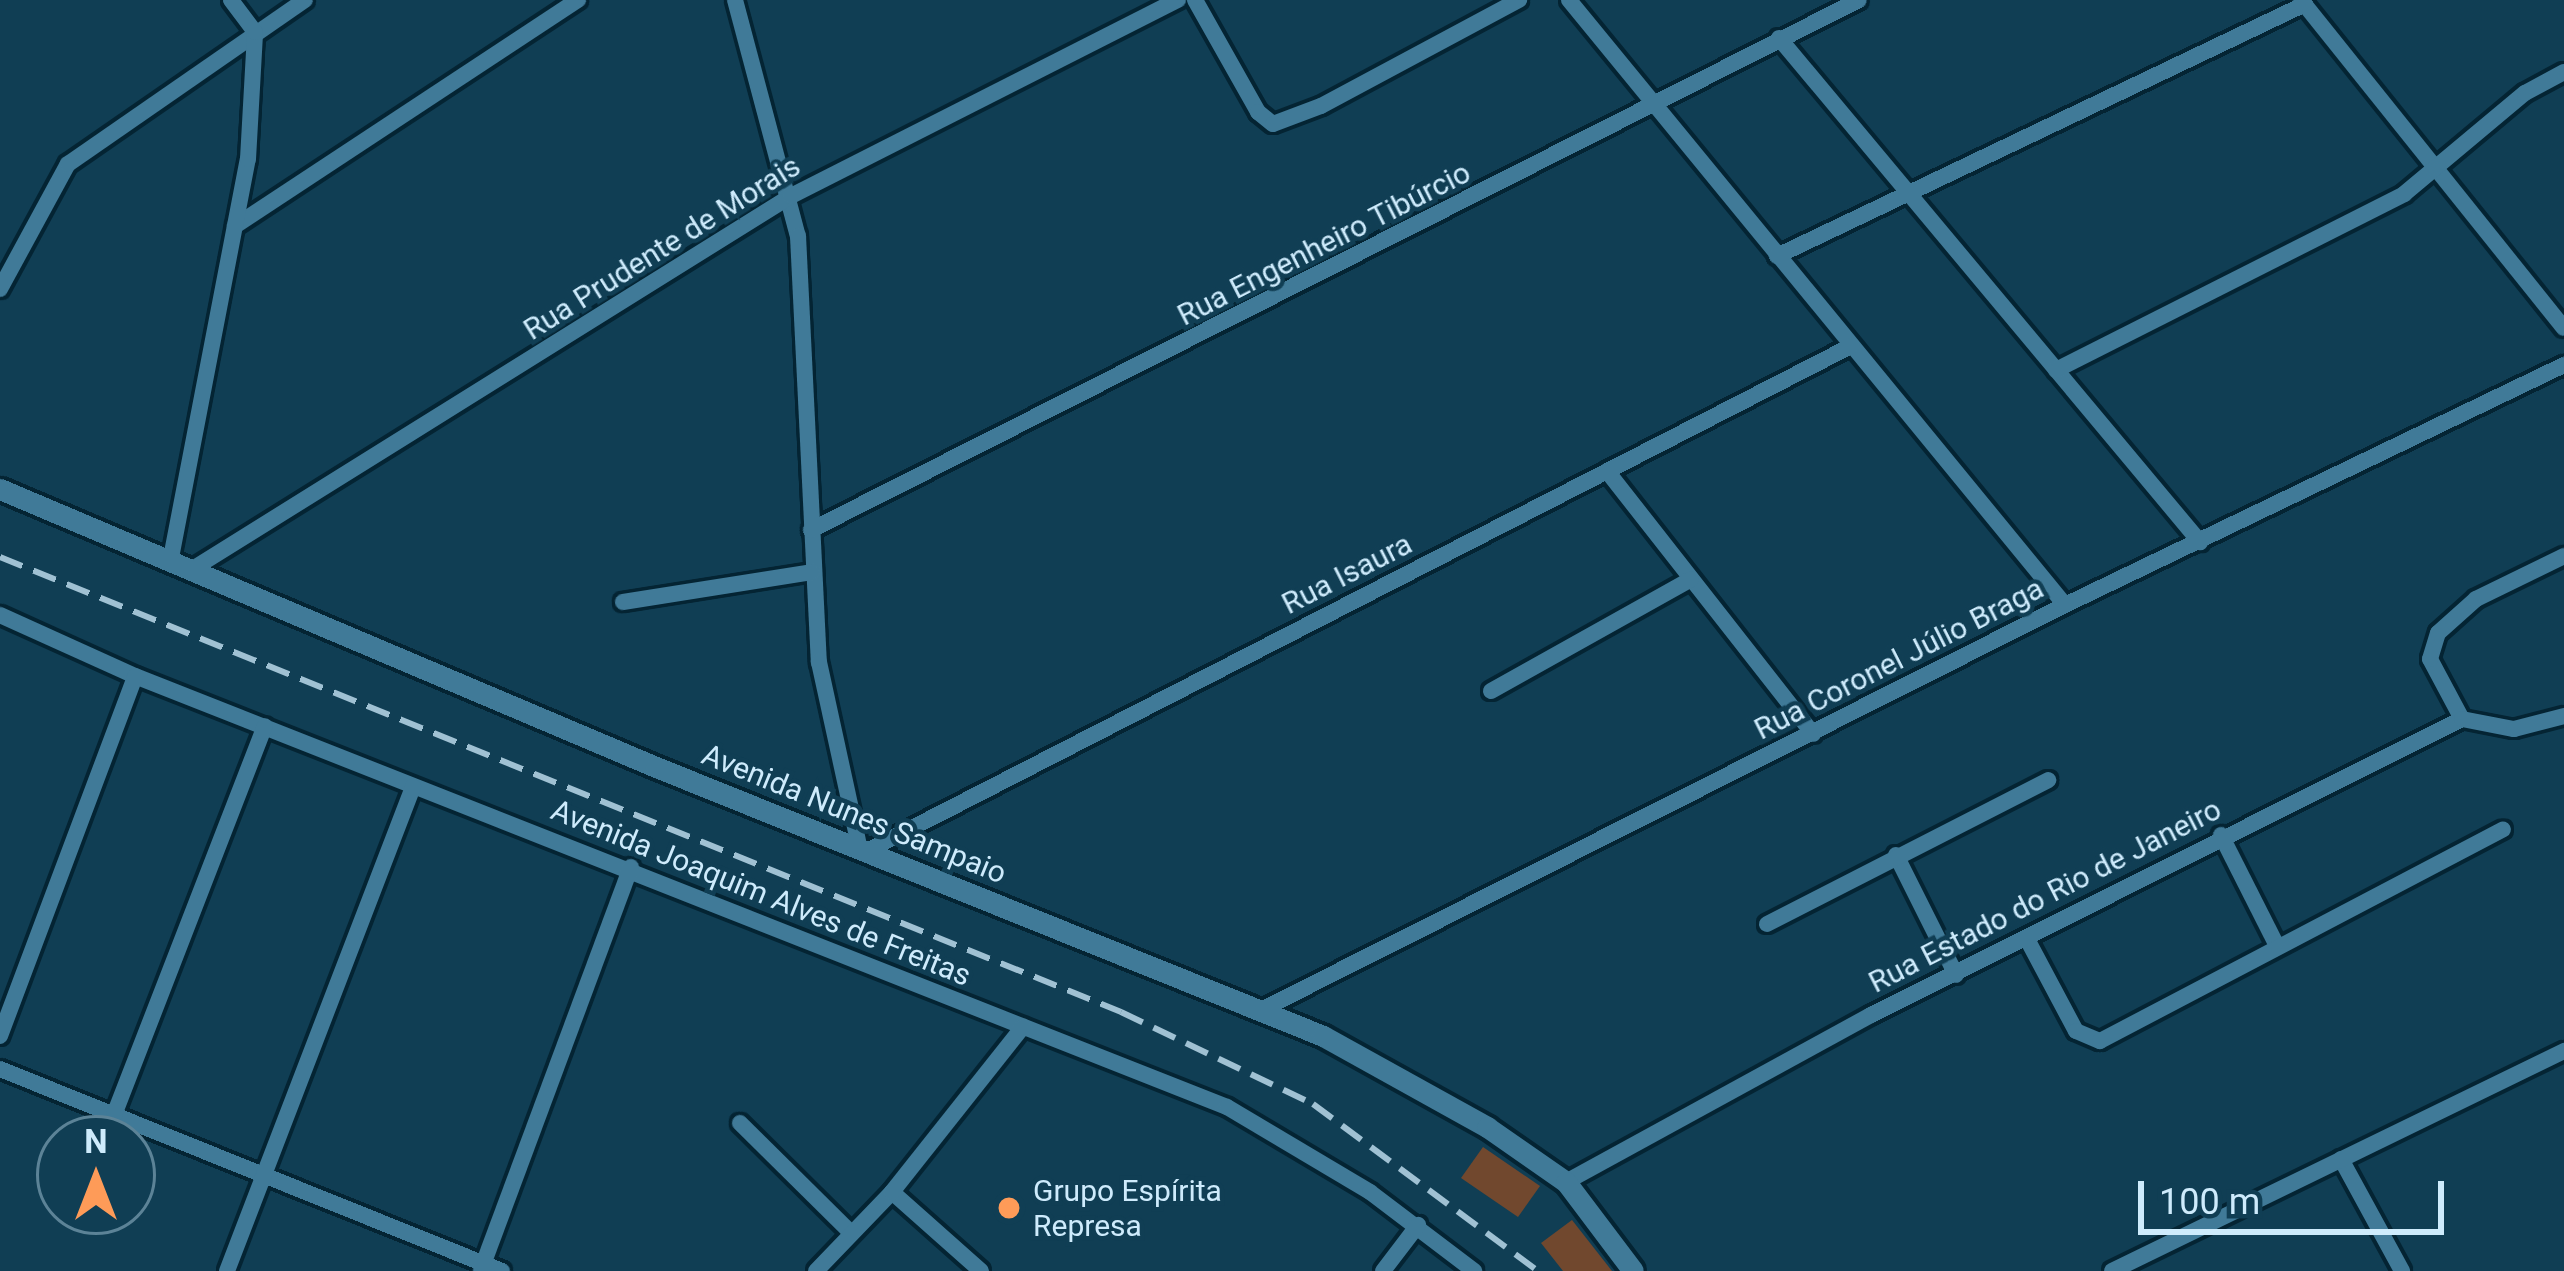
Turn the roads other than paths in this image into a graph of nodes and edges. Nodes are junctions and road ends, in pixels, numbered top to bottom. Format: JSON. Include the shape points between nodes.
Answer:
{"nodes":[{"id":1,"x":231,"y":0,"type":"edge"},
{"id":2,"x":305,"y":0,"type":"edge"},
{"id":3,"x":578,"y":0,"type":"edge"},
{"id":4,"x":735,"y":0,"type":"edge"},
{"id":5,"x":1178,"y":0,"type":"edge"},
{"id":6,"x":1195,"y":0,"type":"edge"},
{"id":7,"x":1520,"y":0,"type":"edge"},
{"id":8,"x":1569,"y":0,"type":"edge"},
{"id":9,"x":1859,"y":0,"type":"edge"},
{"id":10,"x":2303,"y":2,"type":"edge"},
{"id":11,"x":255,"y":32,"type":"junction"},
{"id":12,"x":1779,"y":38,"type":"junction"},
{"id":13,"x":2564,"y":72,"type":"edge"},
{"id":14,"x":1651,"y":106,"type":"junction"},
{"id":15,"x":2438,"y":171,"type":"junction"},
{"id":16,"x":1909,"y":194,"type":"junction"},
{"id":17,"x":791,"y":196,"type":"junction"},
{"id":18,"x":235,"y":226,"type":"junction"},
{"id":19,"x":1777,"y":256,"type":"junction"},
{"id":20,"x":0,"y":289,"type":"edge"},
{"id":21,"x":2564,"y":328,"type":"edge"},
{"id":22,"x":1850,"y":346,"type":"junction"},
{"id":23,"x":2564,"y":365,"type":"edge"},
{"id":24,"x":2056,"y":370,"type":"junction"},
{"id":25,"x":1607,"y":471,"type":"junction"},
{"id":26,"x":0,"y":489,"type":"edge"},
{"id":27,"x":811,"y":530,"type":"junction"},
{"id":28,"x":2200,"y":542,"type":"junction"},
{"id":29,"x":2564,"y":556,"type":"edge"},
{"id":30,"x":180,"y":566,"type":"junction"},
{"id":31,"x":812,"y":572,"type":"junction"},
{"id":32,"x":1691,"y":579,"type":"junction"},
{"id":33,"x":623,"y":602,"type":"dead end"},
{"id":34,"x":2065,"y":605,"type":"junction"},
{"id":35,"x":0,"y":615,"type":"edge"},
{"id":36,"x":135,"y":676,"type":"junction"},
{"id":37,"x":1491,"y":691,"type":"dead end"},
{"id":38,"x":2564,"y":716,"type":"edge"},
{"id":39,"x":2462,"y":719,"type":"junction"},
{"id":40,"x":265,"y":726,"type":"junction"},
{"id":41,"x":1813,"y":734,"type":"junction"},
{"id":42,"x":2048,"y":780,"type":"dead end"},
{"id":43,"x":413,"y":787,"type":"junction"},
{"id":44,"x":2503,"y":829,"type":"dead end"},
{"id":45,"x":2221,"y":835,"type":"junction"},
{"id":46,"x":864,"y":848,"type":"junction"},
{"id":47,"x":1896,"y":855,"type":"junction"},
{"id":48,"x":631,"y":867,"type":"junction"},
{"id":49,"x":1767,"y":924,"type":"dead end"},
{"id":50,"x":2027,"y":939,"type":"junction"},
{"id":51,"x":2277,"y":946,"type":"junction"},
{"id":52,"x":1956,"y":975,"type":"junction"},
{"id":53,"x":1263,"y":1009,"type":"junction"},
{"id":54,"x":1023,"y":1027,"type":"junction"},
{"id":55,"x":0,"y":1036,"type":"edge"},
{"id":56,"x":2564,"y":1051,"type":"edge"},
{"id":57,"x":0,"y":1069,"type":"edge"},
{"id":58,"x":114,"y":1115,"type":"joint"},
{"id":59,"x":740,"y":1123,"type":"dead end"},
{"id":60,"x":156,"y":1133,"type":"edge"},
{"id":61,"x":2341,"y":1159,"type":"junction"},
{"id":62,"x":263,"y":1178,"type":"junction"},
{"id":63,"x":1566,"y":1182,"type":"junction"},
{"id":64,"x":892,"y":1192,"type":"junction"},
{"id":65,"x":1418,"y":1226,"type":"junction"},
{"id":66,"x":850,"y":1232,"type":"junction"},
{"id":67,"x":489,"y":1269,"type":"edge"},
{"id":68,"x":227,"y":1271,"type":"edge"},
{"id":69,"x":816,"y":1271,"type":"edge"},
{"id":70,"x":981,"y":1271,"type":"edge"},
{"id":71,"x":1383,"y":1271,"type":"edge"},
{"id":72,"x":1474,"y":1271,"type":"edge"},
{"id":73,"x":1633,"y":1271,"type":"edge"},
{"id":74,"x":2112,"y":1271,"type":"edge"},
{"id":75,"x":2402,"y":1271,"type":"edge"}],
"edges":[{"from":1,"to":11,"type":"street"},
{"from":2,"to":11,"type":"street"},
{"from":3,"to":18,"type":"street"},
{"from":4,"to":17,"type":"street"},
{"from":5,"to":17,"type":"street","name":"Rua Prudente de Morais"},
{"from":6,"to":7,"type":"street","via":[[1266,120],[1283,122]]},
{"from":8,"to":14,"type":"street"},
{"from":9,"to":12,"type":"street","name":"Rua Engenheiro Tibúrcio"},
{"from":10,"to":15,"type":"street"},
{"from":10,"to":16,"type":"street"},
{"from":11,"to":18,"type":"street","via":[[248,159]]},
{"from":11,"to":20,"type":"street","via":[[68,164]]},
{"from":12,"to":14,"type":"street","name":"Rua Engenheiro Tibúrcio"},
{"from":12,"to":16,"type":"street"},
{"from":13,"to":15,"type":"street","via":[[2524,93]]},
{"from":14,"to":19,"type":"street"},
{"from":14,"to":27,"type":"street","name":"Rua Engenheiro Tibúrcio"},
{"from":15,"to":21,"type":"street"},
{"from":15,"to":24,"type":"street"},
{"from":16,"to":19,"type":"street"},
{"from":16,"to":24,"type":"street"},
{"from":17,"to":27,"type":"street"},
{"from":17,"to":30,"type":"street","name":"Rua Prudente de Morais"},
{"from":18,"to":30,"type":"street"},
{"from":19,"to":22,"type":"street"},
{"from":22,"to":25,"type":"street","name":"Rua Isaura"},
{"from":22,"to":34,"type":"street"},
{"from":23,"to":28,"type":"street","name":"Rua Coronel Júlio Braga"},
{"from":24,"to":28,"type":"street"},
{"from":25,"to":32,"type":"street"},
{"from":25,"to":46,"type":"street","name":"Rua Isaura"},
{"from":26,"to":30,"type":"street","name":"Avenida Nunes Sampaio"},
{"from":27,"to":31,"type":"street"},
{"from":28,"to":34,"type":"street","name":"Rua Coronel Júlio Braga"},
{"from":29,"to":39,"type":"street","via":[[2476,599],[2438,633],[2431,659]]},
{"from":30,"to":46,"type":"street","name":"Avenida Nunes Sampaio"},
{"from":31,"to":33,"type":"street"},
{"from":31,"to":46,"type":"street","via":[[830,733]]},
{"from":32,"to":37,"type":"street"},
{"from":32,"to":41,"type":"street"},
{"from":34,"to":41,"type":"street","name":"Rua Coronel Júlio Braga"},
{"from":35,"to":36,"type":"street","name":"Avenida Joaquim Alves de Freitas"},
{"from":36,"to":40,"type":"street","name":"Avenida Joaquim Alves de Freitas"},
{"from":36,"to":55,"type":"street"},
{"from":38,"to":39,"type":"street","via":[[2514,729]]},
{"from":39,"to":45,"type":"street","name":"Rua Estado do Rio de Janeiro"},
{"from":40,"to":43,"type":"street","name":"Avenida Joaquim Alves de Freitas"},
{"from":40,"to":58,"type":"street"},
{"from":41,"to":53,"type":"street","name":"Rua Coronel Júlio Braga"},
{"from":42,"to":47,"type":"street"},
{"from":43,"to":48,"type":"street","name":"Avenida Joaquim Alves de Freitas"},
{"from":43,"to":62,"type":"street"},
{"from":44,"to":51,"type":"street"},
{"from":45,"to":50,"type":"street","name":"Rua Estado do Rio de Janeiro"},
{"from":45,"to":51,"type":"street"},
{"from":46,"to":53,"type":"street","name":"Avenida Nunes Sampaio"},
{"from":47,"to":49,"type":"street"},
{"from":47,"to":52,"type":"street"},
{"from":48,"to":54,"type":"street","name":"Avenida Joaquim Alves de Freitas"},
{"from":48,"to":67,"type":"street"},
{"from":50,"to":51,"type":"street","via":[[2076,1031],[2091,1041]]},
{"from":50,"to":52,"type":"street","name":"Rua Estado do Rio de Janeiro"},
{"from":52,"to":63,"type":"street","name":"Rua Estado do Rio de Janeiro"},
{"from":53,"to":63,"type":"street","name":"Avenida Nunes Sampaio","via":[[1487,1127]]},
{"from":54,"to":64,"type":"street"},
{"from":54,"to":65,"type":"street","name":"Avenida Joaquim Alves de Freitas","via":[[1227,1107]]},
{"from":56,"to":61,"type":"street"},
{"from":57,"to":58,"type":"street"},
{"from":59,"to":66,"type":"street"},
{"from":60,"to":62,"type":"street"},
{"from":61,"to":74,"type":"street"},
{"from":61,"to":75,"type":"street"},
{"from":62,"to":67,"type":"street"},
{"from":62,"to":68,"type":"street"},
{"from":63,"to":73,"type":"street","name":"Avenida Nunes Sampaio"},
{"from":64,"to":66,"type":"street"},
{"from":64,"to":70,"type":"street"},
{"from":65,"to":71,"type":"street"},
{"from":65,"to":72,"type":"street","name":"Avenida Joaquim Alves de Freitas"},
{"from":66,"to":69,"type":"street"}]}
